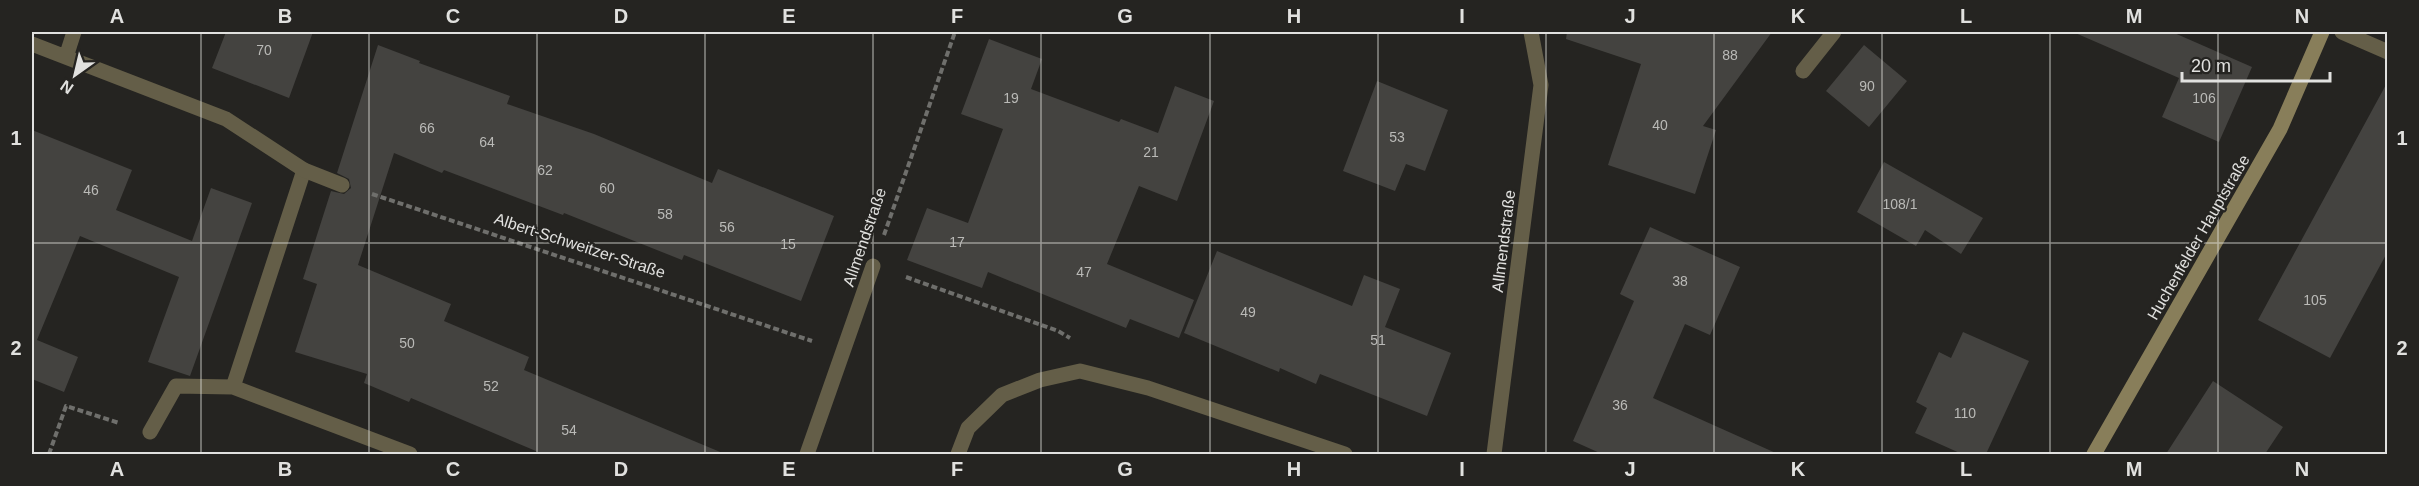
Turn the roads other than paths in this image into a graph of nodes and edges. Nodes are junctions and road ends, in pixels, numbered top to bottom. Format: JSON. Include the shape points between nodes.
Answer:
{"nodes":[{"id":1,"x":74,"y":32,"type":"edge"},
{"id":2,"x":1531,"y":32,"type":"edge"},
{"id":3,"x":1834,"y":32,"type":"edge"},
{"id":4,"x":2322,"y":32,"type":"edge"},
{"id":5,"x":2343,"y":32,"type":"edge"},
{"id":6,"x":32,"y":44,"type":"edge"},
{"id":7,"x":2388,"y":52,"type":"edge"},
{"id":8,"x":66,"y":57,"type":"junction"},
{"id":9,"x":1803,"y":71,"type":"dead end"},
{"id":10,"x":304,"y":170,"type":"junction"},
{"id":11,"x":342,"y":185,"type":"road end"},
{"id":12,"x":873,"y":266,"type":"road end"},
{"id":13,"x":233,"y":387,"type":"junction"},
{"id":14,"x":150,"y":432,"type":"road end"},
{"id":15,"x":410,"y":454,"type":"edge"},
{"id":16,"x":807,"y":454,"type":"edge"},
{"id":17,"x":958,"y":454,"type":"edge"},
{"id":18,"x":1345,"y":454,"type":"edge"},
{"id":19,"x":1494,"y":454,"type":"edge"},
{"id":20,"x":2094,"y":454,"type":"edge"}],
"edges":[{"from":1,"to":8,"type":"street"},
{"from":2,"to":19,"type":"street","name":"Allmendstraße","via":[[1541,85]]},
{"from":3,"to":9,"type":"street"},
{"from":4,"to":20,"type":"main road","name":"Huchenfelder Hauptstraße","via":[[2280,129]]},
{"from":5,"to":7,"type":"street"},
{"from":6,"to":8,"type":"street"},
{"from":8,"to":10,"type":"street","via":[[226,119]]},
{"from":10,"to":11,"type":"street"},
{"from":10,"to":13,"type":"street"},
{"from":12,"to":16,"type":"street","name":"Allmendstraße"},
{"from":13,"to":14,"type":"street","via":[[176,386]]},
{"from":13,"to":15,"type":"street"},
{"from":17,"to":18,"type":"street","via":[[968,428],[1002,395],[1040,380],[1080,371],[1148,388]]}]}
